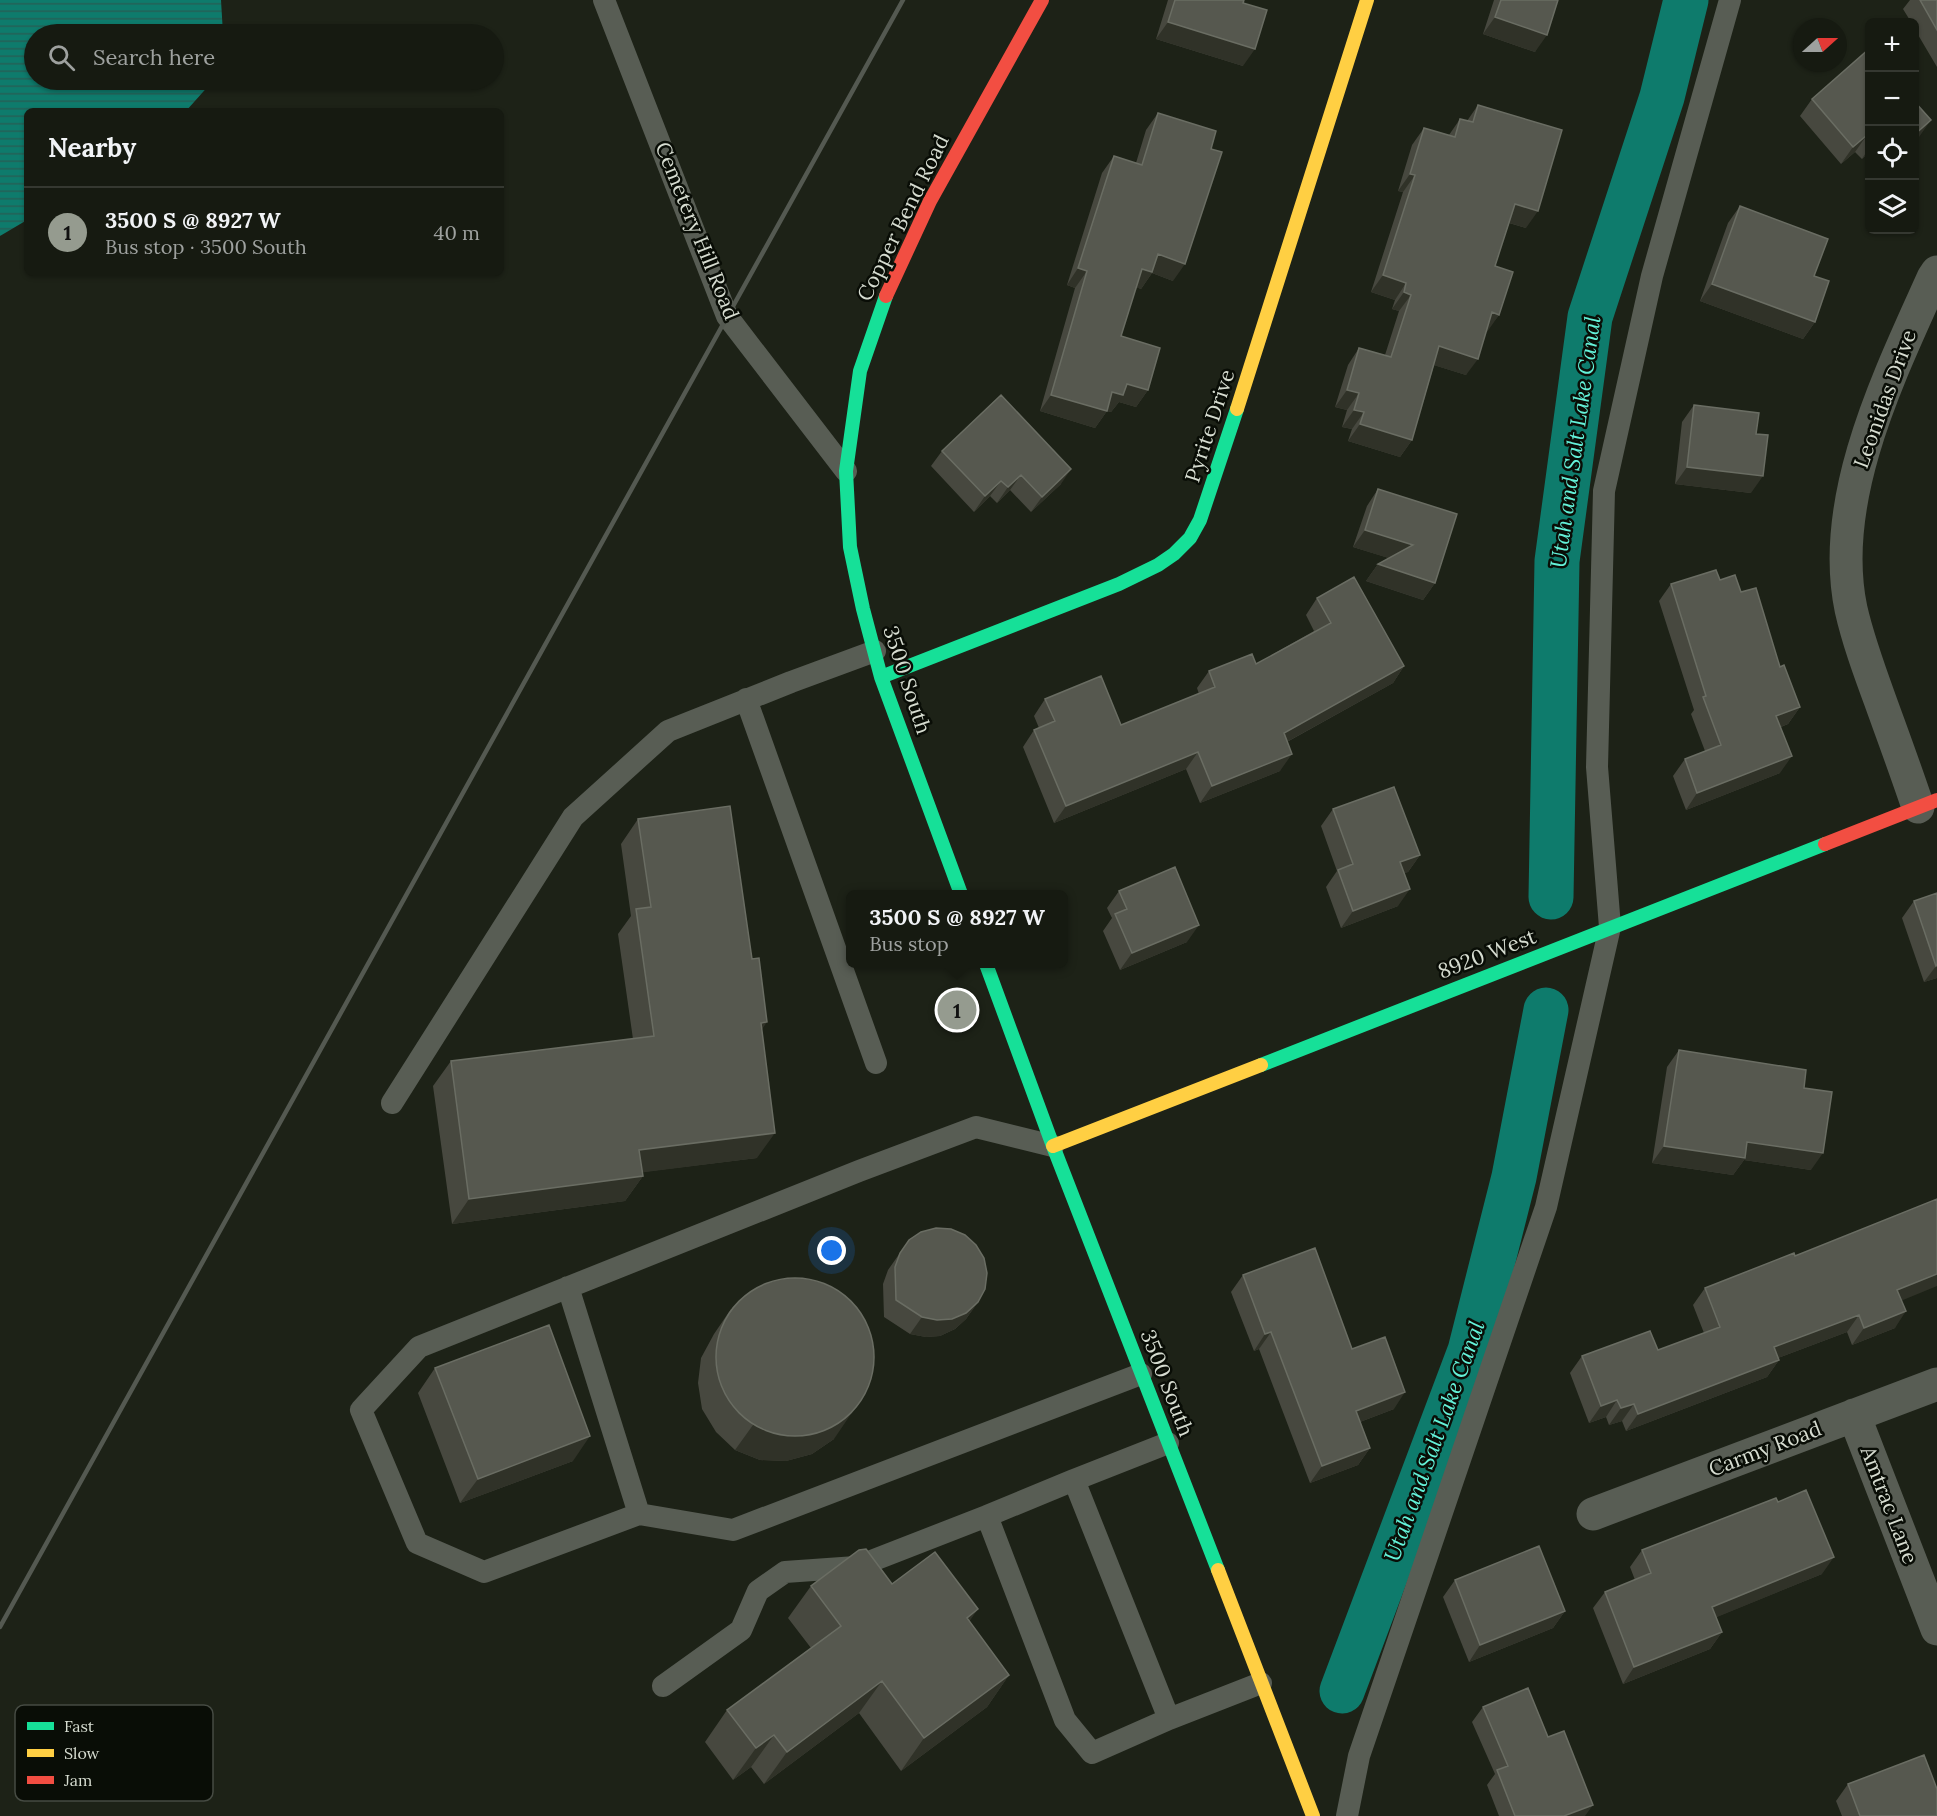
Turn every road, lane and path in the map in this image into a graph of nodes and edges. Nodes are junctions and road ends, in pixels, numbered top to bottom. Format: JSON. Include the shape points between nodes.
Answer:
{"nodes":[{"id":1,"x":604,"y":0,"type":"edge"},
{"id":2,"x":1042,"y":0,"type":"edge"},
{"id":3,"x":1366,"y":0,"type":"edge"},
{"id":4,"x":1730,"y":0,"type":"edge"},
{"id":5,"x":1937,"y":272,"type":"edge"},
{"id":6,"x":846,"y":471,"type":"junction"},
{"id":7,"x":874,"y":651,"type":"junction"},
{"id":8,"x":881,"y":677,"type":"junction"},
{"id":9,"x":746,"y":699,"type":"junction"},
{"id":10,"x":1928,"y":804,"type":"edge"},
{"id":11,"x":960,"y":890,"type":"edge"},
{"id":12,"x":1610,"y":927,"type":"junction"},
{"id":13,"x":988,"y":968,"type":"edge"},
{"id":14,"x":876,"y":1063,"type":"dead end"},
{"id":15,"x":392,"y":1104,"type":"dead end"},
{"id":16,"x":1053,"y":1146,"type":"junction"},
{"id":17,"x":568,"y":1287,"type":"junction"},
{"id":18,"x":1141,"y":1374,"type":"junction"},
{"id":19,"x":1937,"y":1384,"type":"edge"},
{"id":20,"x":1854,"y":1415,"type":"junction"},
{"id":21,"x":1168,"y":1443,"type":"junction"},
{"id":22,"x":1074,"y":1480,"type":"junction"},
{"id":23,"x":639,"y":1514,"type":"junction"},
{"id":24,"x":1593,"y":1514,"type":"dead end"},
{"id":25,"x":987,"y":1516,"type":"junction"},
{"id":26,"x":1937,"y":1629,"type":"edge"},
{"id":27,"x":1261,"y":1683,"type":"junction"},
{"id":28,"x":663,"y":1686,"type":"dead end"},
{"id":29,"x":1169,"y":1719,"type":"junction"},
{"id":30,"x":1313,"y":1816,"type":"edge"},
{"id":31,"x":1347,"y":1816,"type":"edge"}],
"edges":[{"from":1,"to":6,"type":"lane","name":"Cemetery Hill Road","via":[[727,316]]},
{"from":2,"to":6,"type":"street","name":"Copper Bend Road","via":[[930,201],[889,286],[860,371]]},
{"from":3,"to":8,"type":"street","name":"Pyrite Drive","via":[[1210,494],[1185,544],[1131,579]]},
{"from":4,"to":12,"type":"lane","via":[[1652,276],[1604,491],[1597,767]]},
{"from":5,"to":10,"type":"street","name":"Leonidas Drive","via":[[1889,378],[1871,429],[1855,484],[1846,564],[1851,608],[1864,655]]},
{"from":6,"to":7,"type":"street","name":"3500 South","via":[[850,547]]},
{"from":7,"to":8,"type":"street","name":"3500 South"},
{"from":7,"to":9,"type":"lane"},
{"from":8,"to":11,"type":"street","name":"3500 South"},
{"from":9,"to":14,"type":"lane"},
{"from":9,"to":15,"type":"lane","via":[[668,731],[573,817]]},
{"from":10,"to":12,"type":"street","name":"8920 West"},
{"from":12,"to":16,"type":"street","name":"8920 West"},
{"from":12,"to":31,"type":"lane","via":[[1546,1207],[1359,1756]]},
{"from":13,"to":16,"type":"street","name":"3500 South"},
{"from":16,"to":17,"type":"lane","via":[[976,1127]]},
{"from":16,"to":18,"type":"street","name":"3500 South"},
{"from":17,"to":23,"type":"lane"},
{"from":17,"to":23,"type":"lane","via":[[420,1347],[361,1410],[417,1543],[484,1572]]},
{"from":18,"to":21,"type":"street","name":"3500 South"},
{"from":18,"to":23,"type":"lane","via":[[732,1530]]},
{"from":19,"to":20,"type":"street","name":"Carmy Road"},
{"from":20,"to":24,"type":"street","name":"Carmy Road"},
{"from":20,"to":26,"type":"street","name":"Amtrac Lane"},
{"from":21,"to":22,"type":"lane"},
{"from":21,"to":27,"type":"street","name":"3500 South"},
{"from":22,"to":25,"type":"lane"},
{"from":22,"to":29,"type":"lane"},
{"from":25,"to":28,"type":"lane","via":[[856,1567],[785,1572],[758,1591],[741,1630]]},
{"from":25,"to":29,"type":"lane","via":[[1065,1720],[1092,1753]]},
{"from":27,"to":29,"type":"lane"},
{"from":27,"to":30,"type":"street","name":"3500 South"}]}
